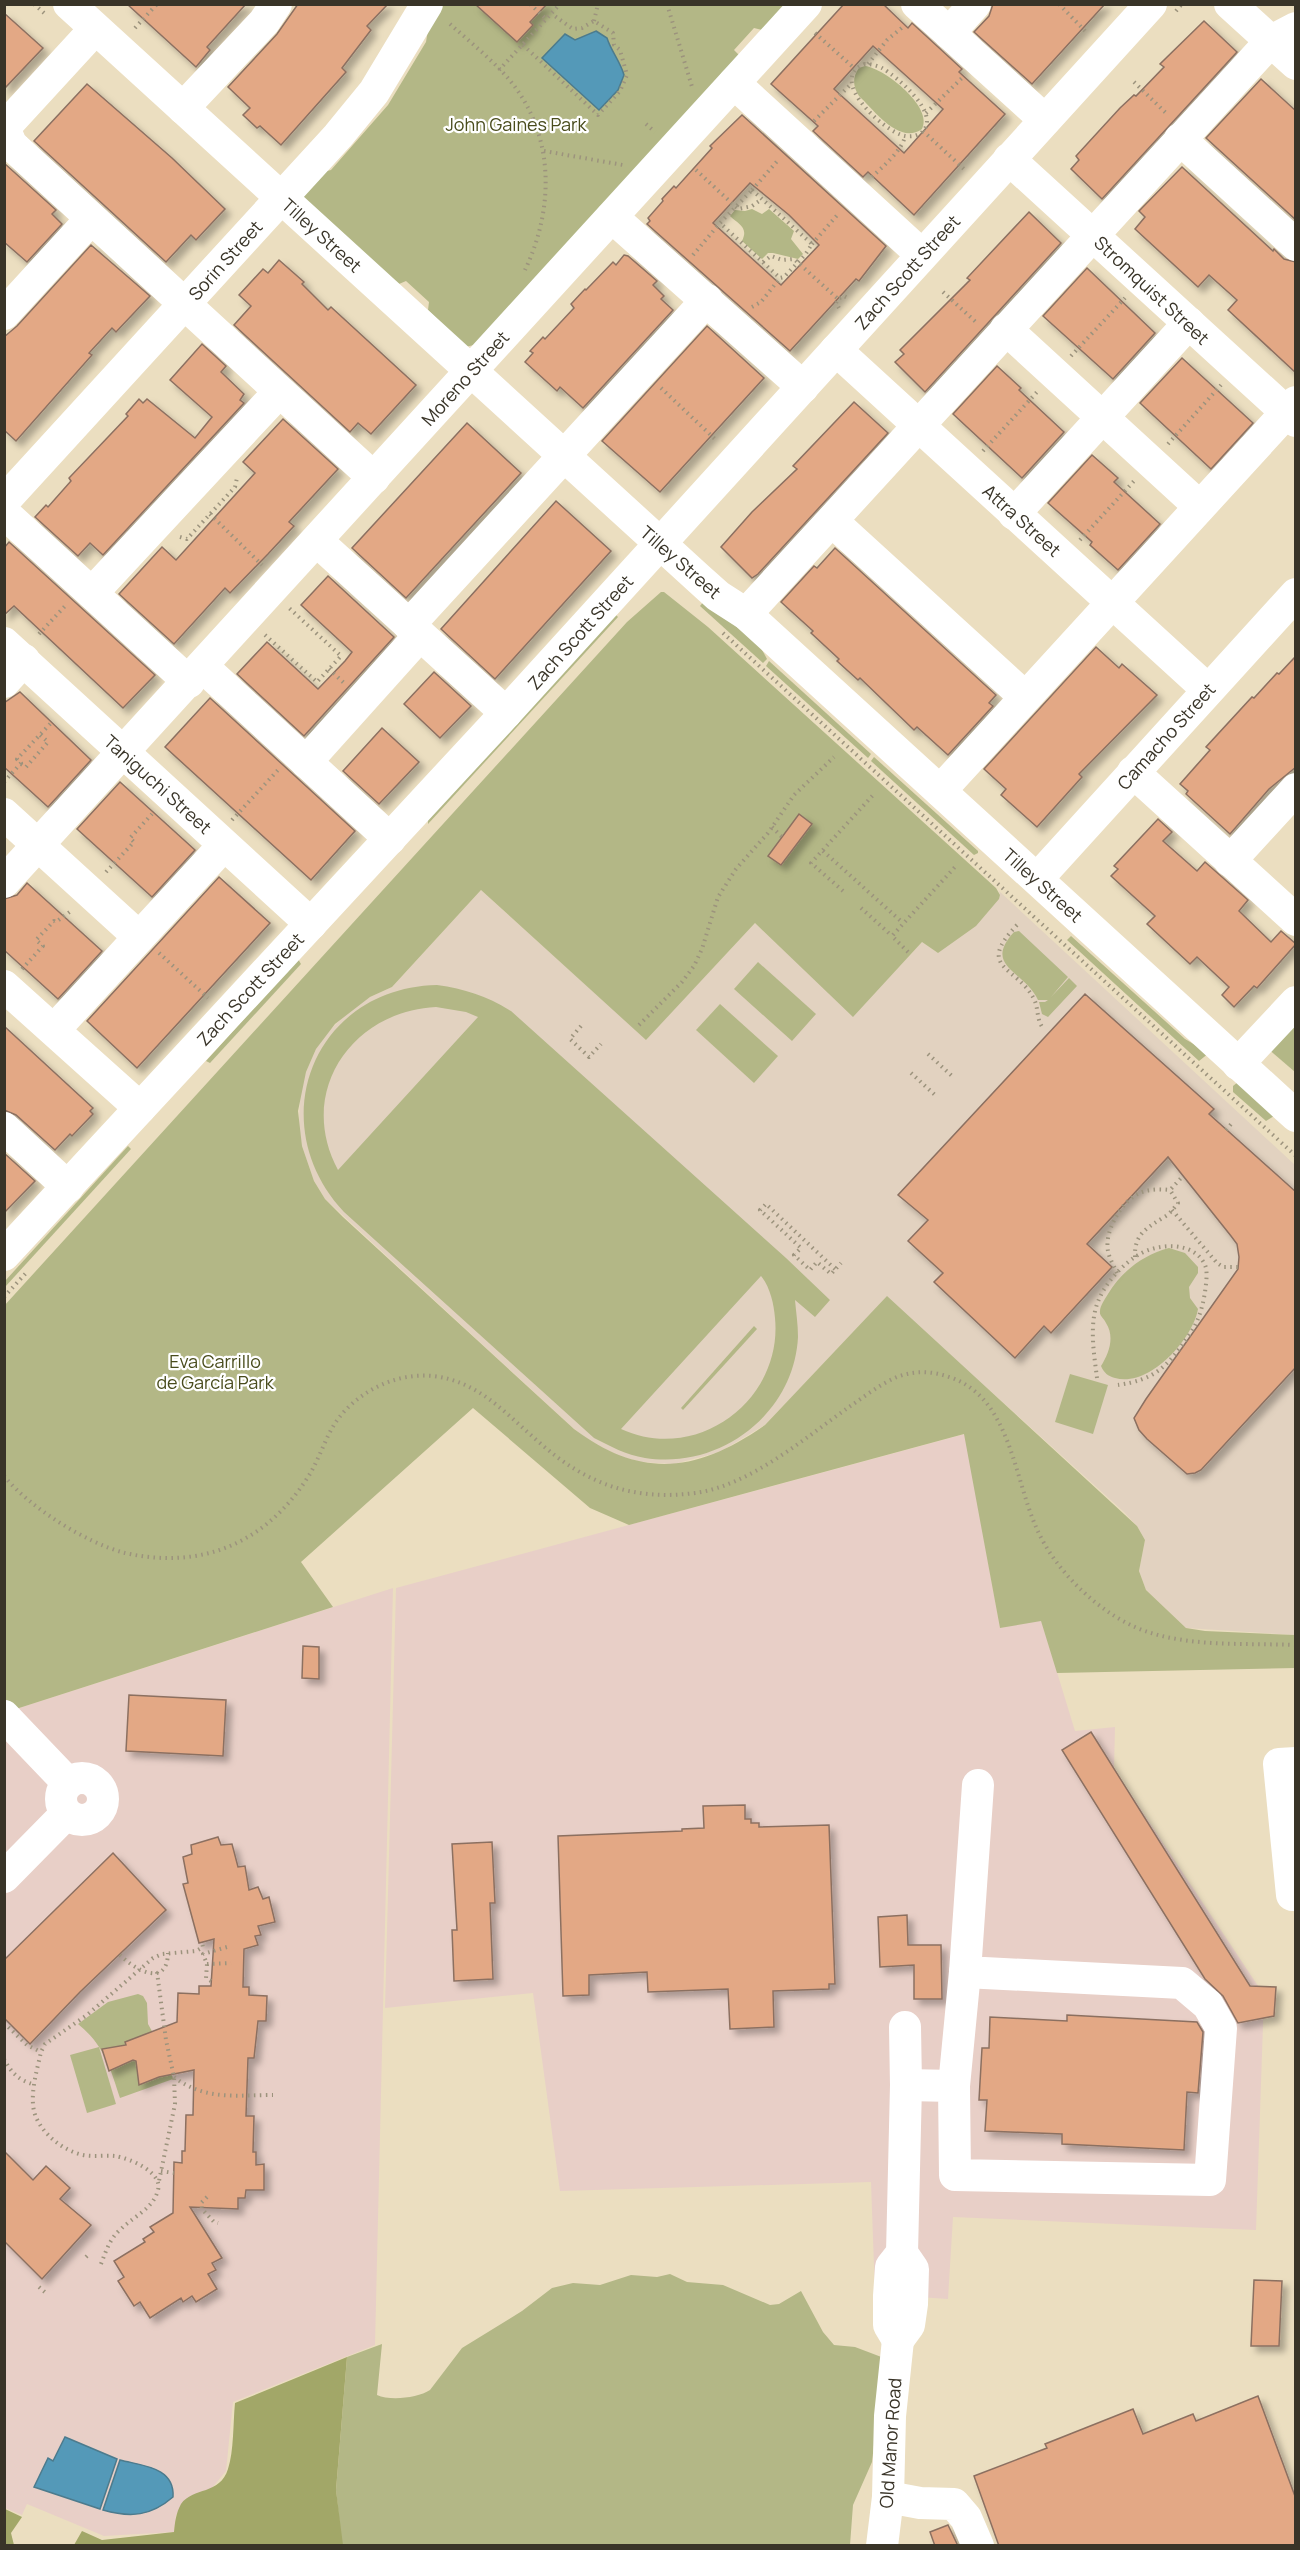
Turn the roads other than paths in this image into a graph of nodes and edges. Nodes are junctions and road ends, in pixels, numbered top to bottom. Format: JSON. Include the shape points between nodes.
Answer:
{"nodes":[{"id":1,"x":69,"y":4,"type":"edge"},
{"id":2,"x":276,"y":4,"type":"edge"},
{"id":3,"x":975,"y":4,"type":"edge"},
{"id":4,"x":1151,"y":4,"type":"edge"},
{"id":5,"x":1230,"y":4,"type":"edge"},
{"id":6,"x":920,"y":7,"type":"edge"},
{"id":7,"x":438,"y":14,"type":"edge"},
{"id":8,"x":809,"y":17,"type":"edge"},
{"id":9,"x":95,"y":29,"type":"junction"},
{"id":10,"x":949,"y":33,"type":"junction"},
{"id":11,"x":1283,"y":35,"type":"edge"},
{"id":12,"x":1296,"y":64,"type":"edge"},
{"id":13,"x":734,"y":83,"type":"junction"},
{"id":14,"x":183,"y":108,"type":"junction"},
{"id":15,"x":1046,"y":120,"type":"junction"},
{"id":16,"x":5,"y":127,"type":"edge"},
{"id":17,"x":1181,"y":138,"type":"junction"},
{"id":18,"x":1009,"y":159,"type":"junction"},
{"id":19,"x":281,"y":198,"type":"junction"},
{"id":20,"x":612,"y":217,"type":"junction"},
{"id":21,"x":91,"y":219,"type":"junction"},
{"id":22,"x":1092,"y":235,"type":"junction"},
{"id":23,"x":1296,"y":245,"type":"edge"},
{"id":24,"x":922,"y":255,"type":"junction"},
{"id":25,"x":707,"y":300,"type":"junction"},
{"id":26,"x":184,"y":304,"type":"junction"},
{"id":27,"x":4,"y":314,"type":"edge"},
{"id":28,"x":1189,"y":324,"type":"junction"},
{"id":29,"x":998,"y":338,"type":"junction"},
{"id":30,"x":836,"y":350,"type":"junction"},
{"id":31,"x":471,"y":371,"type":"junction"},
{"id":32,"x":802,"y":387,"type":"junction"},
{"id":33,"x":279,"y":392,"type":"junction"},
{"id":34,"x":1292,"y":412,"type":"edge"},
{"id":35,"x":1102,"y":418,"type":"junction"},
{"id":36,"x":918,"y":426,"type":"junction"},
{"id":37,"x":563,"y":455,"type":"junction"},
{"id":38,"x":374,"y":478,"type":"junction"},
{"id":39,"x":4,"y":501,"type":"edge"},
{"id":40,"x":1199,"y":506,"type":"junction"},
{"id":41,"x":4,"y":513,"type":"edge"},
{"id":42,"x":1014,"y":514,"type":"junction"},
{"id":43,"x":831,"y":521,"type":"junction"},
{"id":44,"x":317,"y":541,"type":"junction"},
{"id":45,"x":660,"y":544,"type":"junction"},
{"id":46,"x":1296,"y":594,"type":"edge"},
{"id":47,"x":82,"y":598,"type":"junction"},
{"id":48,"x":1111,"y":603,"type":"junction"},
{"id":49,"x":746,"y":614,"type":"junction"},
{"id":50,"x":414,"y":630,"type":"junction"},
{"id":51,"x":11,"y":662,"type":"edge"},
{"id":52,"x":196,"y":675,"type":"junction"},
{"id":53,"x":1208,"y":690,"type":"junction"},
{"id":54,"x":1025,"y":697,"type":"junction"},
{"id":55,"x":506,"y":713,"type":"junction"},
{"id":56,"x":123,"y":752,"type":"junction"},
{"id":57,"x":300,"y":757,"type":"junction"},
{"id":58,"x":1133,"y":772,"type":"junction"},
{"id":59,"x":1296,"y":789,"type":"edge"},
{"id":60,"x":940,"y":791,"type":"junction"},
{"id":61,"x":4,"y":814,"type":"edge"},
{"id":62,"x":228,"y":833,"type":"junction"},
{"id":63,"x":390,"y":839,"type":"junction"},
{"id":64,"x":38,"y":844,"type":"junction"},
{"id":65,"x":1230,"y":861,"type":"junction"},
{"id":66,"x":1036,"y":879,"type":"junction"},
{"id":67,"x":4,"y":882,"type":"edge"},
{"id":68,"x":1296,"y":920,"type":"edge"},
{"id":69,"x":311,"y":924,"type":"junction"},
{"id":70,"x":140,"y":936,"type":"junction"},
{"id":71,"x":4,"y":986,"type":"edge"},
{"id":72,"x":1296,"y":1002,"type":"edge"},
{"id":73,"x":54,"y":1030,"type":"junction"},
{"id":74,"x":1238,"y":1064,"type":"junction"},
{"id":75,"x":140,"y":1108,"type":"junction"},
{"id":76,"x":1294,"y":1111,"type":"edge"},
{"id":77,"x":4,"y":1128,"type":"edge"},
{"id":78,"x":68,"y":1186,"type":"junction"},
{"id":79,"x":4,"y":1255,"type":"edge"},
{"id":80,"x":4,"y":1716,"type":"edge"},
{"id":81,"x":1296,"y":1763,"type":"edge"},
{"id":82,"x":978,"y":1785,"type":"dead end"},
{"id":83,"x":4,"y":1877,"type":"edge"},
{"id":84,"x":1296,"y":1895,"type":"edge"},
{"id":85,"x":965,"y":1972,"type":"junction"},
{"id":86,"x":904,"y":2027,"type":"dead end"},
{"id":87,"x":906,"y":2085,"type":"junction"},
{"id":88,"x":954,"y":2086,"type":"junction"},
{"id":89,"x":888,"y":2497,"type":"junction"},
{"id":90,"x":882,"y":2546,"type":"edge"},
{"id":91,"x":978,"y":2546,"type":"edge"}],
"edges":[{"from":1,"to":9,"type":"street","name":"Tilley Street"},
{"from":2,"to":14,"type":"street","via":[[264,22]]},
{"from":3,"to":10,"type":"street"},
{"from":4,"to":15,"type":"street","name":"Zach Scott Street"},
{"from":5,"to":11,"type":"street"},
{"from":6,"to":10,"type":"street"},
{"from":7,"to":19,"type":"street","name":"Sorin Street","via":[[338,136]]},
{"from":8,"to":13,"type":"street","name":"Moreno Street"},
{"from":9,"to":14,"type":"street","name":"Tilley Street"},
{"from":9,"to":16,"type":"street"},
{"from":10,"to":15,"type":"street"},
{"from":11,"to":12,"type":"street"},
{"from":11,"to":17,"type":"street"},
{"from":13,"to":20,"type":"street","name":"Moreno Street"},
{"from":13,"to":24,"type":"street"},
{"from":14,"to":19,"type":"street","name":"Tilley Street"},
{"from":15,"to":18,"type":"street","name":"Zach Scott Street"},
{"from":16,"to":21,"type":"street","via":[[11,144]]},
{"from":17,"to":22,"type":"street"},
{"from":17,"to":23,"type":"street"},
{"from":18,"to":22,"type":"street","name":"Stromquist Street"},
{"from":18,"to":24,"type":"street","name":"Zach Scott Street"},
{"from":19,"to":26,"type":"street","name":"Sorin Street"},
{"from":19,"to":31,"type":"street","name":"Tilley Street"},
{"from":20,"to":25,"type":"street"},
{"from":20,"to":31,"type":"street","name":"Moreno Street"},
{"from":21,"to":26,"type":"street"},
{"from":21,"to":27,"type":"street"},
{"from":22,"to":28,"type":"street","name":"Stromquist Street"},
{"from":22,"to":29,"type":"street"},
{"from":24,"to":30,"type":"street","name":"Zach Scott Street"},
{"from":25,"to":32,"type":"street"},
{"from":25,"to":37,"type":"street"},
{"from":26,"to":33,"type":"street"},
{"from":26,"to":39,"type":"street","name":"Sorin Street"},
{"from":28,"to":34,"type":"street","name":"Stromquist Street"},
{"from":28,"to":35,"type":"street"},
{"from":29,"to":35,"type":"street"},
{"from":29,"to":36,"type":"street"},
{"from":30,"to":32,"type":"street","name":"Zach Scott Street"},
{"from":30,"to":36,"type":"street","name":"Attra Street"},
{"from":31,"to":37,"type":"street","name":"Tilley Street"},
{"from":31,"to":38,"type":"street","name":"Moreno Street"},
{"from":32,"to":45,"type":"street","name":"Zach Scott Street"},
{"from":33,"to":38,"type":"street"},
{"from":33,"to":47,"type":"street"},
{"from":34,"to":40,"type":"street"},
{"from":35,"to":40,"type":"street"},
{"from":35,"to":42,"type":"street"},
{"from":36,"to":42,"type":"street","name":"Attra Street"},
{"from":36,"to":43,"type":"street"},
{"from":37,"to":45,"type":"street","name":"Tilley Street"},
{"from":37,"to":50,"type":"street"},
{"from":38,"to":44,"type":"street","name":"Moreno Street"},
{"from":40,"to":48,"type":"street"},
{"from":41,"to":47,"type":"street"},
{"from":42,"to":48,"type":"street","name":"Attra Street"},
{"from":43,"to":49,"type":"street"},
{"from":43,"to":54,"type":"street"},
{"from":44,"to":50,"type":"street"},
{"from":44,"to":52,"type":"street","name":"Moreno Street"},
{"from":45,"to":49,"type":"street","name":"Tilley Street","via":[[718,596]]},
{"from":45,"to":55,"type":"street","name":"Zach Scott Street"},
{"from":46,"to":53,"type":"street","name":"Camacho Street"},
{"from":47,"to":52,"type":"street"},
{"from":48,"to":53,"type":"street","name":"Attra Street"},
{"from":48,"to":54,"type":"street"},
{"from":49,"to":60,"type":"street","name":"Tilley Street"},
{"from":50,"to":55,"type":"street"},
{"from":50,"to":57,"type":"street"},
{"from":51,"to":56,"type":"street","name":"Taniguchi Street"},
{"from":52,"to":56,"type":"street","name":"Moreno Street"},
{"from":52,"to":57,"type":"street"},
{"from":53,"to":58,"type":"street","name":"Camacho Street"},
{"from":54,"to":60,"type":"street"},
{"from":55,"to":63,"type":"street","name":"Zach Scott Street"},
{"from":56,"to":62,"type":"street","name":"Taniguchi Street"},
{"from":56,"to":64,"type":"street","name":"Moreno Street"},
{"from":57,"to":63,"type":"street"},
{"from":58,"to":65,"type":"street"},
{"from":58,"to":66,"type":"street","name":"Camacho Street"},
{"from":59,"to":65,"type":"street"},
{"from":60,"to":66,"type":"street","name":"Tilley Street"},
{"from":61,"to":64,"type":"street"},
{"from":62,"to":69,"type":"street","name":"Taniguchi Street"},
{"from":62,"to":70,"type":"street"},
{"from":63,"to":69,"type":"street","name":"Zach Scott Street"},
{"from":64,"to":67,"type":"street","name":"Moreno Street"},
{"from":64,"to":70,"type":"street"},
{"from":65,"to":68,"type":"street"},
{"from":66,"to":74,"type":"street","name":"Tilley Street"},
{"from":69,"to":75,"type":"street","name":"Zach Scott Street"},
{"from":70,"to":73,"type":"street"},
{"from":71,"to":73,"type":"street"},
{"from":72,"to":74,"type":"street"},
{"from":73,"to":75,"type":"street"},
{"from":74,"to":76,"type":"street","name":"Tilley Street"},
{"from":75,"to":78,"type":"street","name":"Zach Scott Street"},
{"from":77,"to":78,"type":"street"},
{"from":78,"to":79,"type":"street","name":"Zach Scott Street"},
{"from":80,"to":83,"type":"street","via":[[68,1783],[60,1801],[66,1814]]},
{"from":81,"to":84,"type":"street","via":[[1280,1764],[1292,1895]]},
{"from":82,"to":85,"type":"street"},
{"from":85,"to":88,"type":"street"},
{"from":85,"to":88,"type":"street","via":[[1182,1983],[1208,2005],[1221,2028],[1210,2180],[955,2175]]},
{"from":86,"to":87,"type":"street"},
{"from":87,"to":88,"type":"street"},
{"from":87,"to":89,"type":"street","name":"Old Manor Road","via":[[902,2253],[913,2269],[912,2304],[909,2325],[898,2340],[890,2416]]},
{"from":89,"to":90,"type":"street","name":"Old Manor Road"},
{"from":89,"to":91,"type":"street","via":[[954,2504],[966,2518]]}]}
